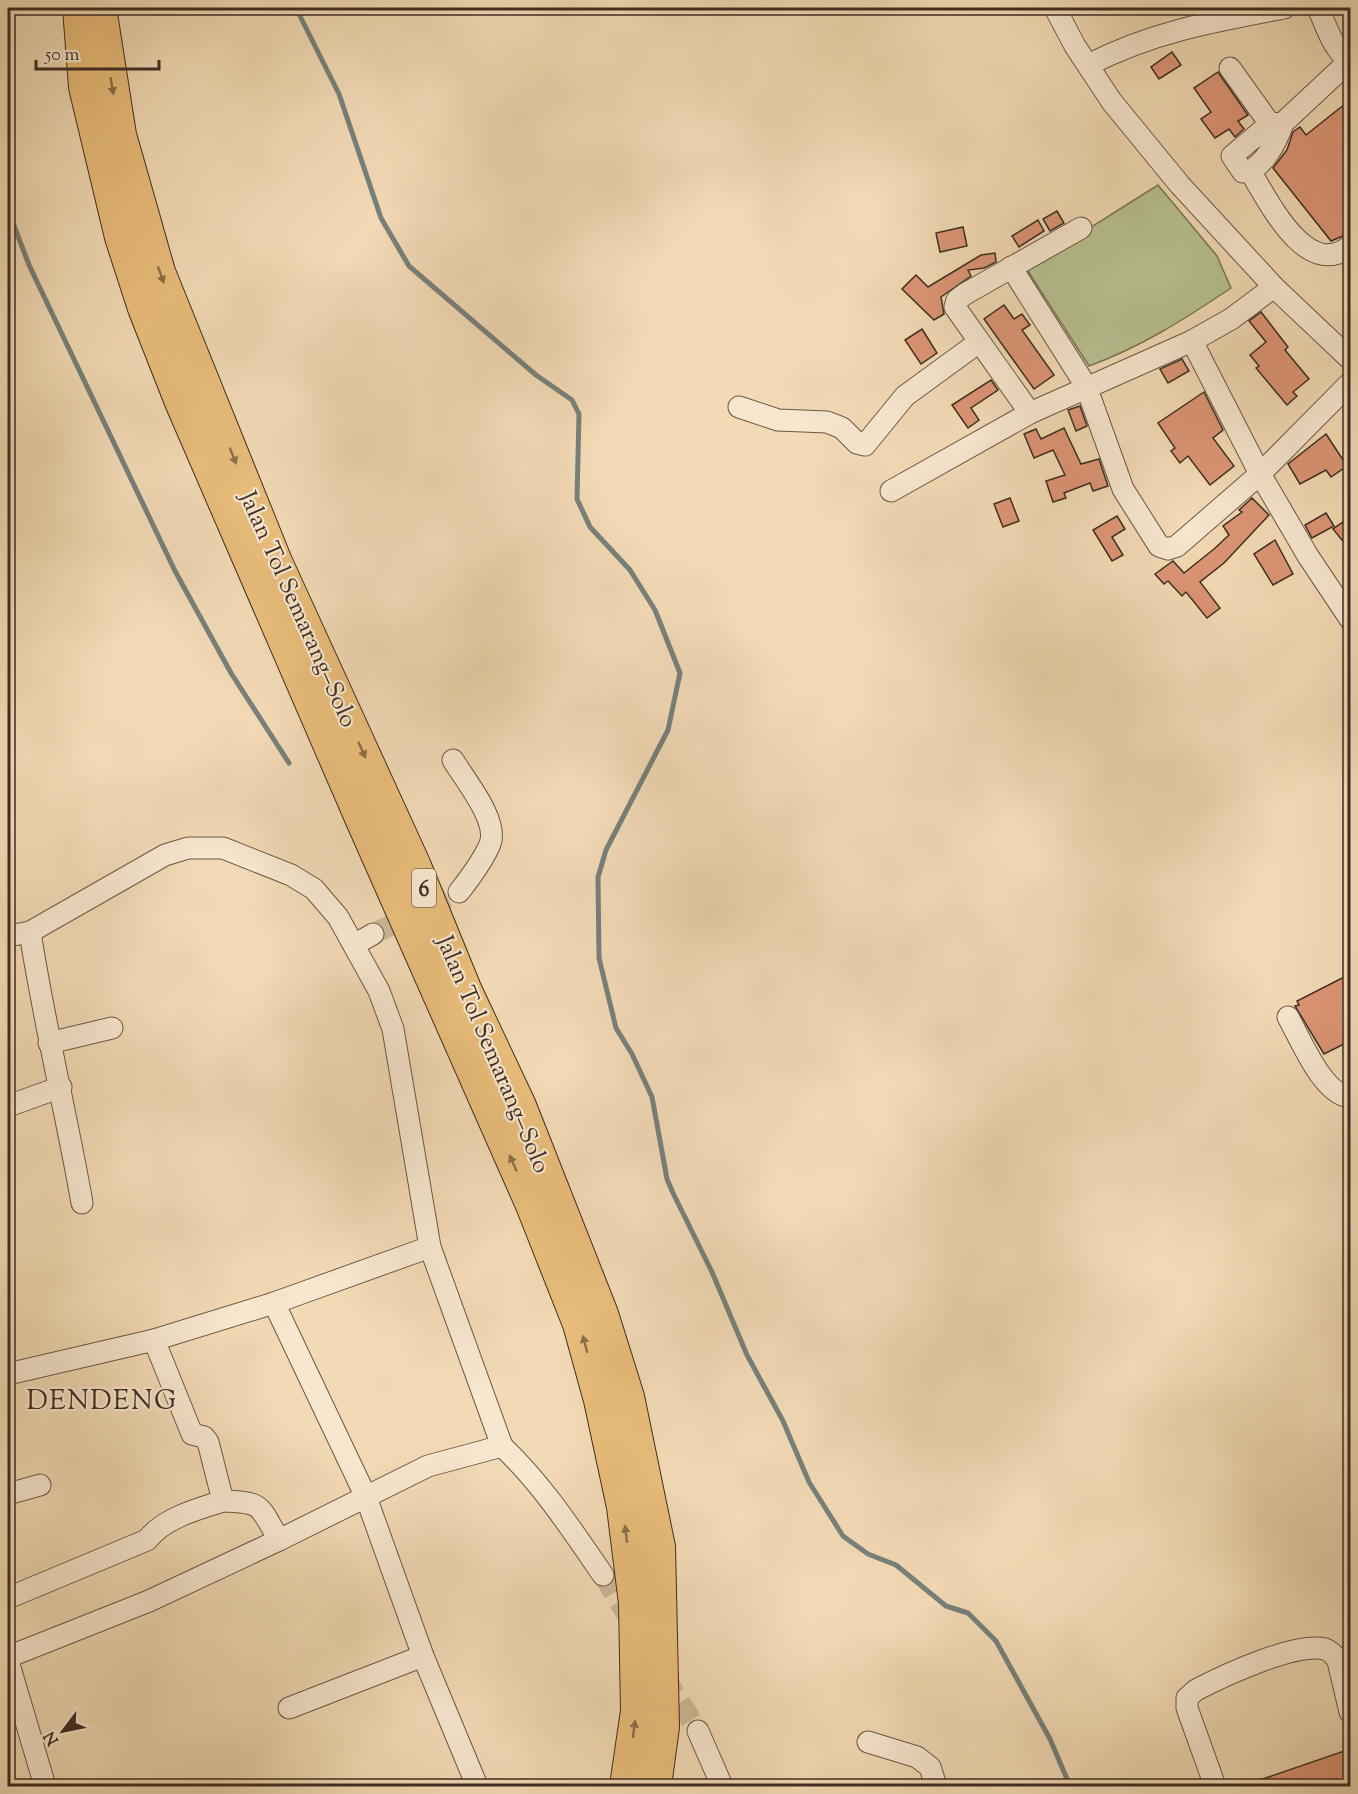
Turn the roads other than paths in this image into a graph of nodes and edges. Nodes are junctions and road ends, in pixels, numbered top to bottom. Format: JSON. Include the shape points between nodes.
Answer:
{"nodes":[{"id":1,"x":79,"y":8,"type":"edge"},
{"id":2,"x":100,"y":8,"type":"edge"},
{"id":3,"x":1055,"y":8,"type":"edge"},
{"id":4,"x":1284,"y":8,"type":"edge"},
{"id":5,"x":1318,"y":8,"type":"edge"},
{"id":6,"x":1348,"y":59,"type":"edge"},
{"id":7,"x":1088,"y":65,"type":"junction"},
{"id":8,"x":1230,"y":68,"type":"dead end"},
{"id":9,"x":1276,"y":124,"type":"junction"},
{"id":10,"x":1081,"y":228,"type":"dead end"},
{"id":11,"x":1350,"y":246,"type":"edge"},
{"id":12,"x":1011,"y":267,"type":"junction"},
{"id":13,"x":1274,"y":287,"type":"junction"},
{"id":14,"x":1192,"y":341,"type":"junction"},
{"id":15,"x":979,"y":342,"type":"junction"},
{"id":16,"x":1350,"y":359,"type":"edge"},
{"id":17,"x":1350,"y":383,"type":"edge"},
{"id":18,"x":1086,"y":386,"type":"junction"},
{"id":19,"x":739,"y":408,"type":"dead end"},
{"id":20,"x":1030,"y":413,"type":"junction"},
{"id":21,"x":1260,"y":474,"type":"junction"},
{"id":22,"x":891,"y":491,"type":"dead end"},
{"id":23,"x":1350,"y":620,"type":"edge"},
{"id":24,"x":453,"y":760,"type":"dead end"},
{"id":25,"x":459,"y":892,"type":"tunnel mouth"},
{"id":26,"x":30,"y":932,"type":"junction"},
{"id":27,"x":373,"y":934,"type":"tunnel mouth"},
{"id":28,"x":8,"y":936,"type":"edge"},
{"id":29,"x":354,"y":945,"type":"junction"},
{"id":30,"x":1288,"y":1017,"type":"dead end"},
{"id":31,"x":112,"y":1028,"type":"dead end"},
{"id":32,"x":50,"y":1043,"type":"junction"},
{"id":33,"x":61,"y":1088,"type":"junction"},
{"id":34,"x":1350,"y":1097,"type":"edge"},
{"id":35,"x":8,"y":1106,"type":"edge"},
{"id":36,"x":82,"y":1203,"type":"dead end"},
{"id":37,"x":430,"y":1247,"type":"junction"},
{"id":38,"x":274,"y":1303,"type":"junction"},
{"id":39,"x":154,"y":1340,"type":"junction"},
{"id":40,"x":8,"y":1374,"type":"edge"},
{"id":41,"x":502,"y":1446,"type":"junction"},
{"id":42,"x":40,"y":1485,"type":"dead end"},
{"id":43,"x":8,"y":1494,"type":"edge"},
{"id":44,"x":366,"y":1497,"type":"junction"},
{"id":45,"x":223,"y":1501,"type":"junction"},
{"id":46,"x":279,"y":1540,"type":"junction"},
{"id":47,"x":603,"y":1575,"type":"tunnel mouth"},
{"id":48,"x":8,"y":1598,"type":"edge"},
{"id":49,"x":423,"y":1656,"type":"junction"},
{"id":50,"x":8,"y":1657,"type":"edge"},
{"id":51,"x":8,"y":1661,"type":"edge"},
{"id":52,"x":289,"y":1708,"type":"dead end"},
{"id":53,"x":1350,"y":1713,"type":"edge"},
{"id":54,"x":698,"y":1731,"type":"tunnel mouth"},
{"id":55,"x":868,"y":1742,"type":"dead end"},
{"id":56,"x":475,"y":1781,"type":"dead end"},
{"id":57,"x":45,"y":1786,"type":"edge"},
{"id":58,"x":626,"y":1786,"type":"edge"},
{"id":59,"x":655,"y":1786,"type":"edge"},
{"id":60,"x":722,"y":1786,"type":"edge"},
{"id":61,"x":936,"y":1786,"type":"edge"},
{"id":62,"x":1215,"y":1786,"type":"edge"}],
"edges":[{"from":58,"to":1,"type":"highway","name":"Jalan Tol Semarang–Solo","number":"6","one_way":true,"via":[[637,1711],[635,1603],[623,1507],[579,1324],[532,1205],[351,796],[144,308],[121,237],[85,87]]},
{"from":2,"to":59,"type":"highway","name":"Jalan Tol Semarang–Solo","number":"6","one_way":true,"via":[[120,135],[159,272],[276,562],[520,1106],[603,1314],[628,1396],[659,1547],[663,1727]]},
{"from":3,"to":7,"type":"street"},
{"from":4,"to":7,"type":"street","via":[[1171,30],[1125,46]]},
{"from":5,"to":6,"type":"street"},
{"from":6,"to":9,"type":"street"},
{"from":7,"to":13,"type":"street","via":[[1112,102],[1180,185]]},
{"from":8,"to":9,"type":"street"},
{"from":9,"to":11,"type":"street","via":[[1278,138],[1250,171],[1294,237],[1312,253],[1327,256]]},
{"from":10,"to":12,"type":"street"},
{"from":12,"to":15,"type":"street","via":[[957,300],[955,307]]},
{"from":12,"to":18,"type":"street"},
{"from":13,"to":14,"type":"street"},
{"from":13,"to":16,"type":"street"},
{"from":14,"to":18,"type":"street"},
{"from":14,"to":21,"type":"street"},
{"from":15,"to":19,"type":"street","via":[[905,396],[865,445],[827,422],[778,420]]},
{"from":15,"to":20,"type":"street"},
{"from":17,"to":21,"type":"street"},
{"from":18,"to":20,"type":"street"},
{"from":18,"to":21,"type":"street","via":[[1123,489],[1159,546],[1176,546]]},
{"from":20,"to":22,"type":"street"},
{"from":21,"to":23,"type":"street"},
{"from":24,"to":25,"type":"street","via":[[489,819],[492,831],[490,844]]},
{"from":26,"to":28,"type":"street"},
{"from":26,"to":29,"type":"street","via":[[165,855],[188,848],[223,848],[291,875],[314,890],[338,917]]},
{"from":26,"to":32,"type":"street"},
{"from":27,"to":29,"type":"street"},
{"from":29,"to":37,"type":"street","via":[[379,991],[393,1029]]},
{"from":30,"to":34,"type":"street","via":[[1322,1077],[1339,1095]]},
{"from":31,"to":32,"type":"street"},
{"from":32,"to":33,"type":"street"},
{"from":33,"to":35,"type":"street"},
{"from":33,"to":36,"type":"street"},
{"from":37,"to":38,"type":"street"},
{"from":37,"to":41,"type":"street"},
{"from":38,"to":39,"type":"street"},
{"from":38,"to":44,"type":"street"},
{"from":39,"to":40,"type":"street"},
{"from":39,"to":45,"type":"street","via":[[192,1434],[208,1442]]},
{"from":41,"to":44,"type":"street","via":[[428,1466]]},
{"from":41,"to":47,"type":"street","via":[[555,1506]]},
{"from":42,"to":43,"type":"street"},
{"from":44,"to":46,"type":"street"},
{"from":44,"to":49,"type":"street"},
{"from":45,"to":46,"type":"street","via":[[252,1502]]},
{"from":45,"to":48,"type":"street","via":[[173,1521],[154,1531],[147,1540]]},
{"from":46,"to":50,"type":"street","via":[[149,1601]]},
{"from":49,"to":52,"type":"street"},
{"from":49,"to":56,"type":"street"},
{"from":51,"to":57,"type":"street"},
{"from":53,"to":62,"type":"street","via":[[1338,1661],[1325,1649],[1307,1649],[1262,1661],[1196,1690],[1187,1698],[1187,1708]]},
{"from":54,"to":60,"type":"street"},
{"from":55,"to":61,"type":"street","via":[[917,1757],[930,1767]]}]}
